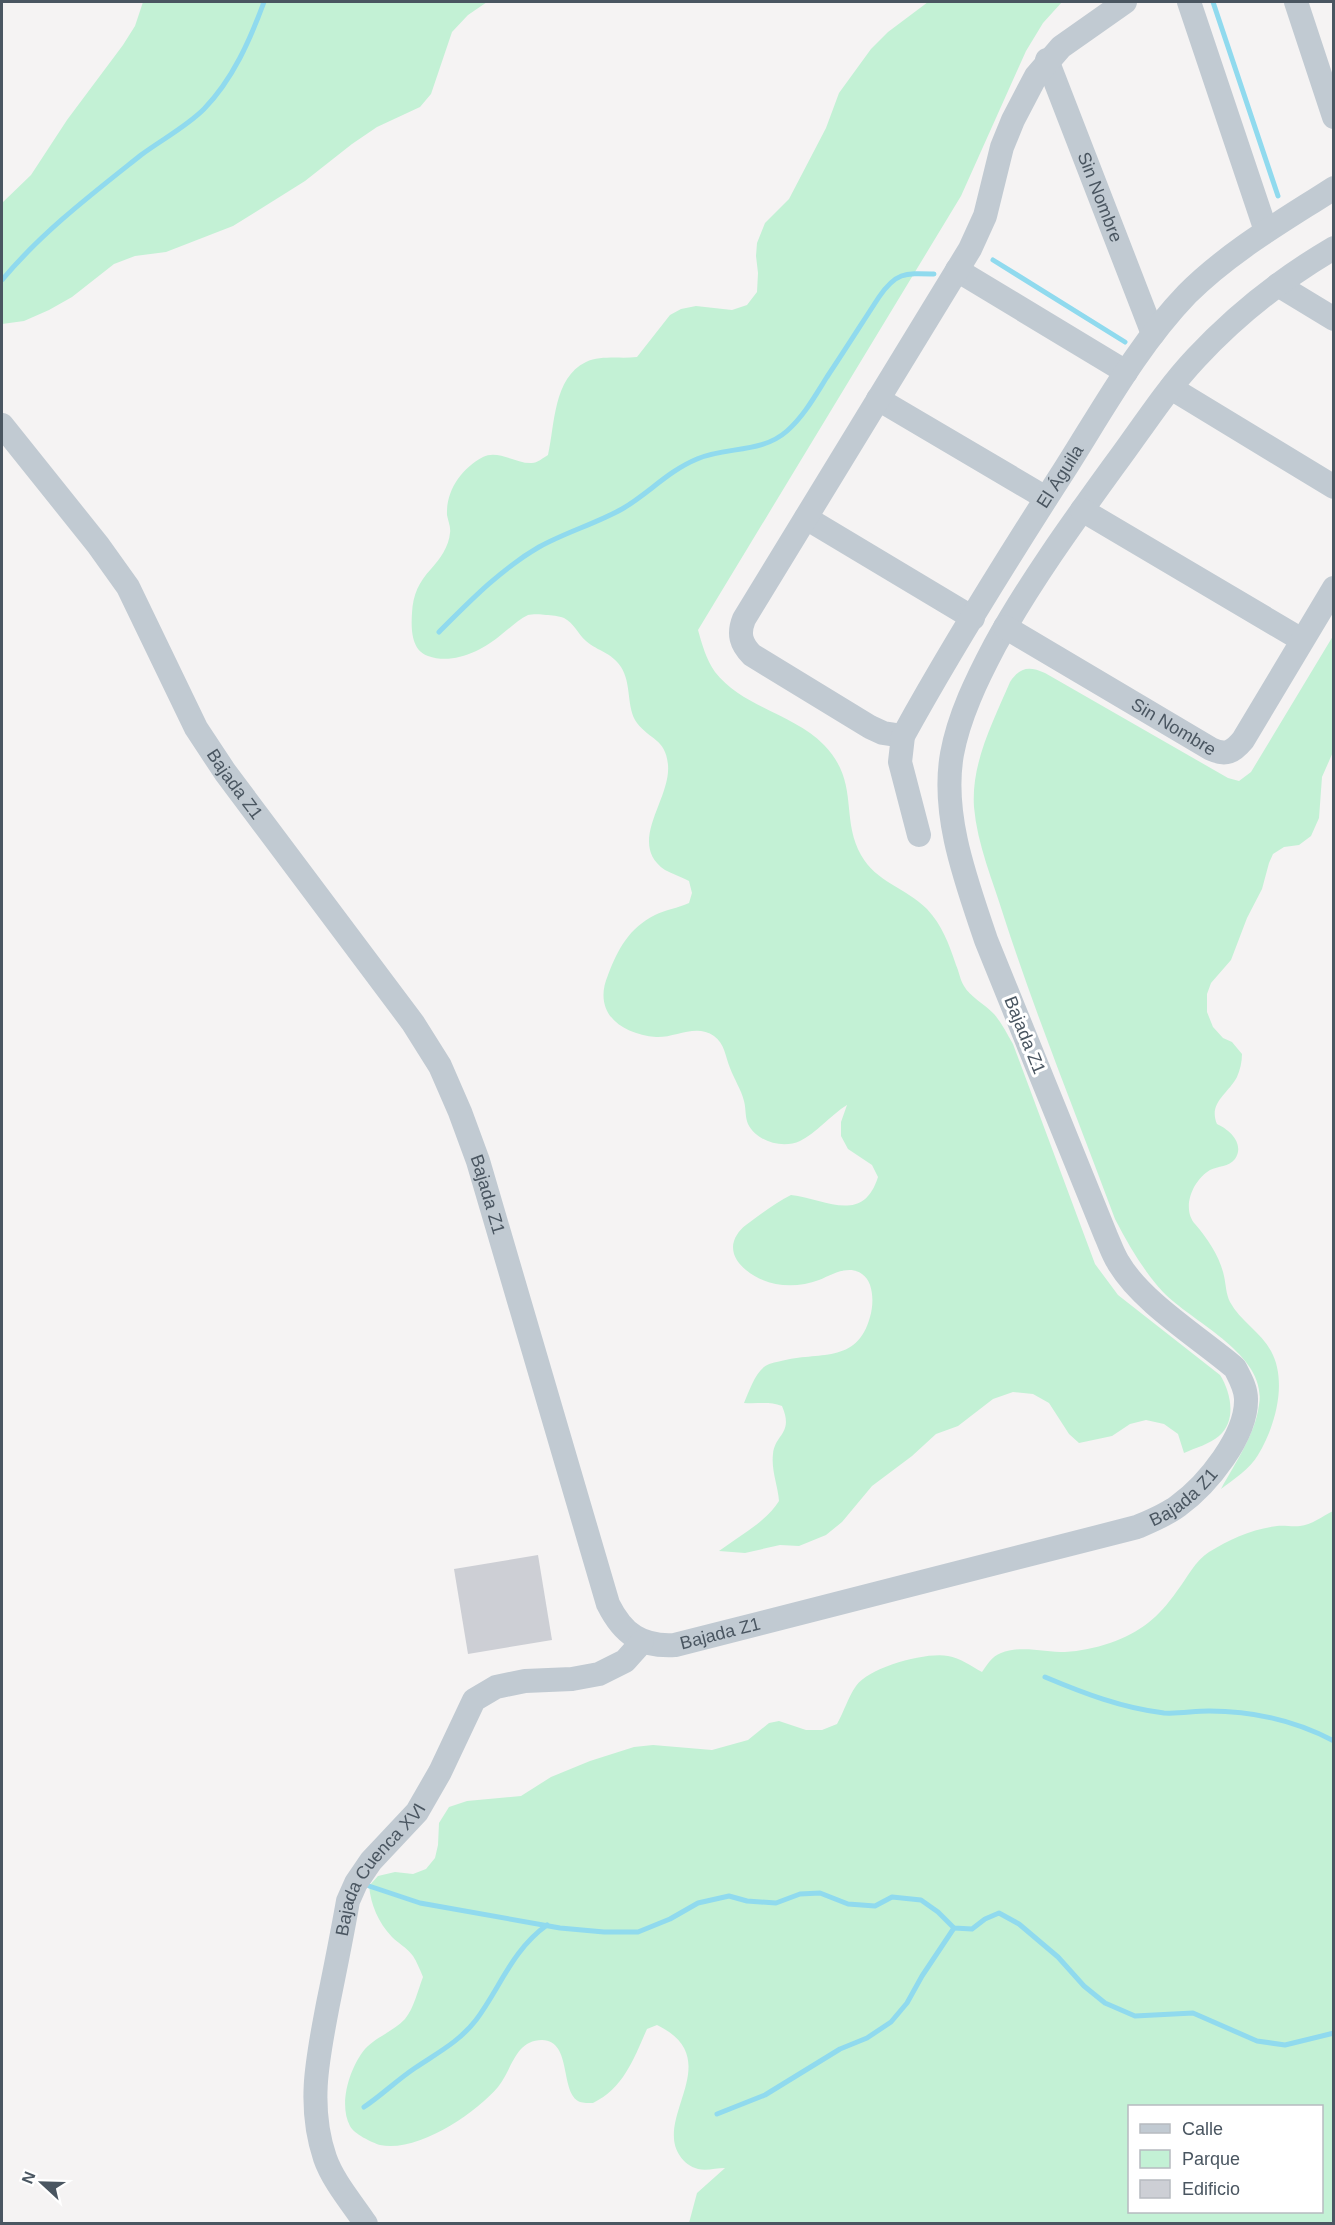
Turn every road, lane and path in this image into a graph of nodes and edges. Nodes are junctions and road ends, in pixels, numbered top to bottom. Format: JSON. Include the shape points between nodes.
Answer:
{"nodes":[{"id":1,"x":1125,"y":2,"type":"edge"},
{"id":2,"x":1189,"y":2,"type":"edge"},
{"id":3,"x":1296,"y":2,"type":"edge"},
{"id":4,"x":1047,"y":60,"type":"junction"},
{"id":5,"x":1334,"y":117,"type":"edge"},
{"id":6,"x":1334,"y":188,"type":"edge"},
{"id":7,"x":1266,"y":231,"type":"junction"},
{"id":8,"x":1334,"y":248,"type":"edge"},
{"id":9,"x":957,"y":270,"type":"junction"},
{"id":10,"x":1278,"y":285,"type":"junction"},
{"id":11,"x":1334,"y":319,"type":"edge"},
{"id":12,"x":1153,"y":334,"type":"junction"},
{"id":13,"x":1126,"y":372,"type":"junction"},
{"id":14,"x":1171,"y":388,"type":"junction"},
{"id":15,"x":878,"y":399,"type":"junction"},
{"id":16,"x":2,"y":425,"type":"edge"},
{"id":17,"x":1334,"y":487,"type":"edge"},
{"id":18,"x":1046,"y":498,"type":"junction"},
{"id":19,"x":1082,"y":510,"type":"junction"},
{"id":20,"x":806,"y":518,"type":"junction"},
{"id":21,"x":1334,"y":588,"type":"edge"},
{"id":22,"x":973,"y":618,"type":"junction"},
{"id":23,"x":1005,"y":627,"type":"junction"},
{"id":24,"x":1302,"y":640,"type":"junction"},
{"id":25,"x":903,"y":736,"type":"junction"},
{"id":26,"x":919,"y":835,"type":"dead end"},
{"id":27,"x":642,"y":1642,"type":"junction"},
{"id":28,"x":359,"y":2219,"type":"edge"}],
"edges":[{"from":1,"to":4,"type":"street"},
{"from":2,"to":7,"type":"street"},
{"from":3,"to":5,"type":"street"},
{"from":4,"to":9,"type":"street","via":[[1013,120],[985,216]]},
{"from":4,"to":12,"type":"street","name":"Sin Nombre"},
{"from":6,"to":7,"type":"street","name":"El Águila"},
{"from":7,"to":12,"type":"street","name":"El Águila","via":[[1188,293]]},
{"from":8,"to":10,"type":"street","name":"El Águila"},
{"from":9,"to":13,"type":"street"},
{"from":9,"to":15,"type":"street"},
{"from":10,"to":11,"type":"street"},
{"from":10,"to":14,"type":"street","name":"El Águila","via":[[1222,332]]},
{"from":12,"to":13,"type":"street","name":"El Águila"},
{"from":13,"to":18,"type":"street","name":"El Águila"},
{"from":14,"to":17,"type":"street"},
{"from":14,"to":19,"type":"street","name":"El Águila"},
{"from":15,"to":18,"type":"street"},
{"from":15,"to":20,"type":"street"},
{"from":16,"to":27,"type":"street","name":"Bajada Z1","via":[[128,586],[202,737],[413,1023],[440,1066],[478,1161],[608,1604],[616,1620]]},
{"from":18,"to":22,"type":"street","name":"El Águila"},
{"from":19,"to":23,"type":"street","name":"El Águila"},
{"from":19,"to":24,"type":"street"},
{"from":20,"to":22,"type":"street"},
{"from":20,"to":25,"type":"street","via":[[744,619],[740,629],[745,648],[752,656],[870,727]]},
{"from":21,"to":24,"type":"street","name":"Sin Nombre"},
{"from":22,"to":25,"type":"street","name":"El Águila"},
{"from":23,"to":24,"type":"street","name":"Sin Nombre","via":[[1218,753],[1227,753],[1243,740]]},
{"from":23,"to":27,"type":"street","name":"Bajada Z1","via":[[972,692],[952,755],[949,783],[953,823],[974,904],[1119,1263],[1153,1302],[1235,1368],[1246,1399],[1244,1418],[1223,1459],[1200,1486],[1179,1506],[1137,1527],[675,1645]]},
{"from":25,"to":26,"type":"street","name":"El Águila","via":[[900,762]]},
{"from":27,"to":28,"type":"street","name":"Bajada Cuenca XVI","via":[[625,1661],[599,1674],[496,1687],[474,1700],[417,1812],[356,1882],[348,1901],[316,2069],[315,2100],[326,2159]]}]}
